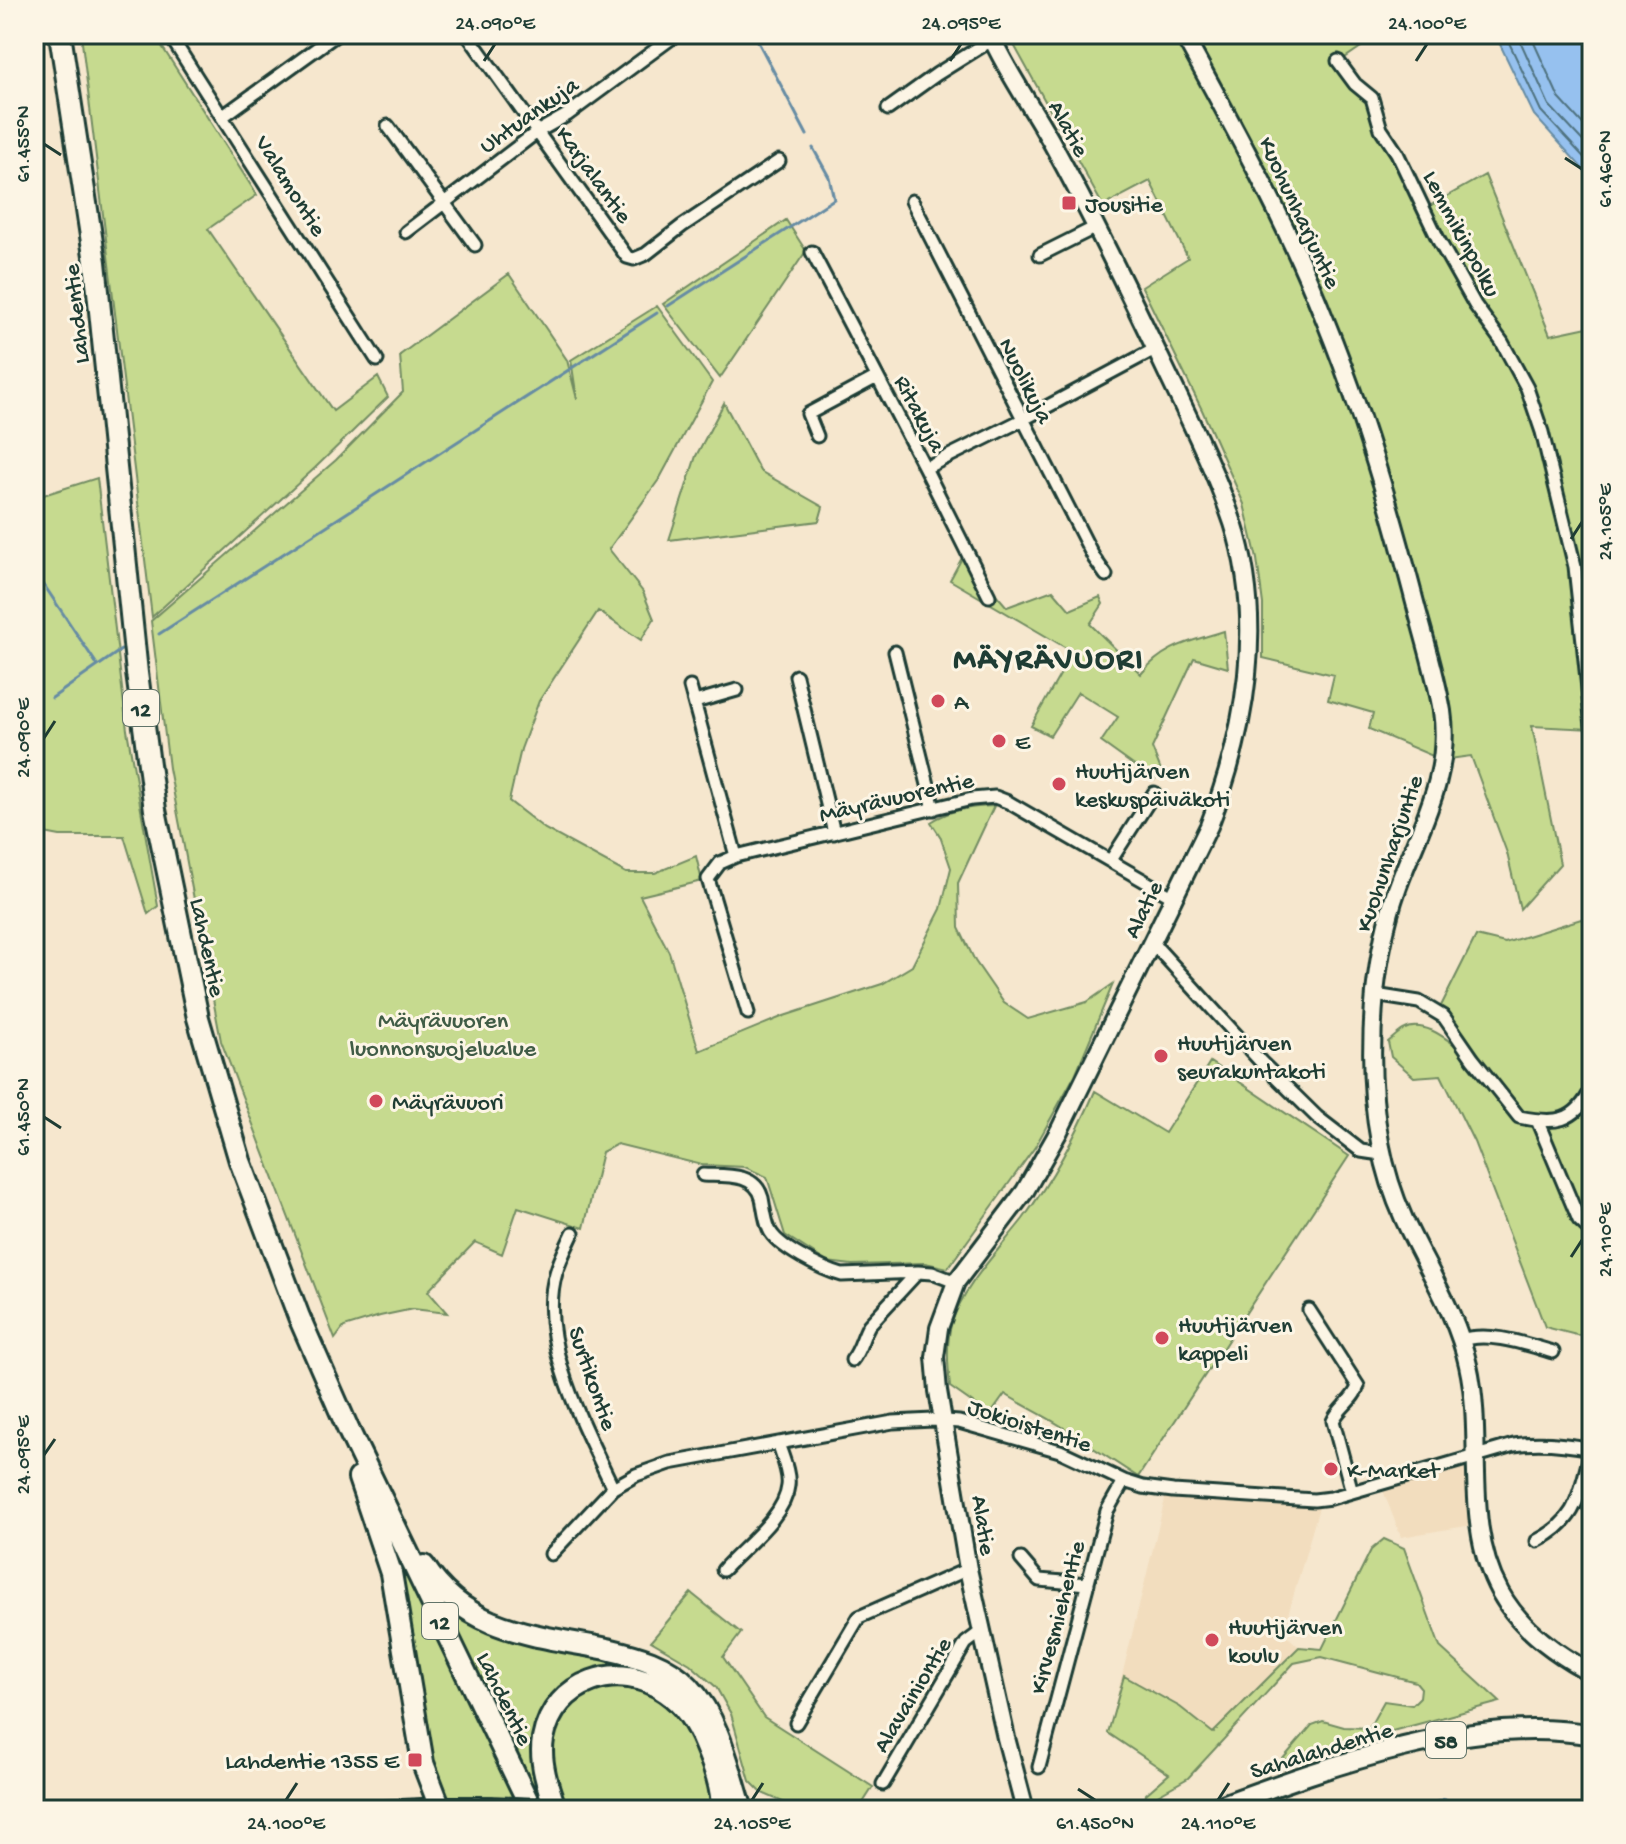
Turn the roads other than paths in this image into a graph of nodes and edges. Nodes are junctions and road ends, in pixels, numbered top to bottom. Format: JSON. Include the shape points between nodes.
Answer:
{"nodes":[{"id":1,"x":60,"y":34,"type":"edge"},
{"id":2,"x":169,"y":34,"type":"edge"},
{"id":3,"x":337,"y":34,"type":"edge"},
{"id":4,"x":467,"y":34,"type":"edge"},
{"id":5,"x":677,"y":34,"type":"edge"},
{"id":6,"x":1183,"y":34,"type":"edge"},
{"id":7,"x":992,"y":37,"type":"edge"},
{"id":8,"x":1338,"y":61,"type":"dead end"},
{"id":9,"x":888,"y":109,"type":"dead end"},
{"id":10,"x":222,"y":117,"type":"junction"},
{"id":11,"x":388,"y":126,"type":"dead end"},
{"id":12,"x":537,"y":132,"type":"junction"},
{"id":13,"x":779,"y":161,"type":"dead end"},
{"id":14,"x":912,"y":201,"type":"dead end"},
{"id":15,"x":444,"y":203,"type":"junction"},
{"id":16,"x":1096,"y":227,"type":"junction"},
{"id":17,"x":406,"y":232,"type":"dead end"},
{"id":18,"x":475,"y":245,"type":"dead end"},
{"id":19,"x":812,"y":252,"type":"dead end"},
{"id":20,"x":1040,"y":255,"type":"dead end"},
{"id":21,"x":1155,"y":349,"type":"junction"},
{"id":22,"x":377,"y":360,"type":"dead end"},
{"id":23,"x":877,"y":377,"type":"junction"},
{"id":24,"x":1022,"y":420,"type":"junction"},
{"id":25,"x":817,"y":436,"type":"dead end"},
{"id":26,"x":925,"y":468,"type":"junction"},
{"id":27,"x":1106,"y":575,"type":"dead end"},
{"id":28,"x":989,"y":596,"type":"dead end"},
{"id":29,"x":895,"y":652,"type":"dead end"},
{"id":30,"x":796,"y":676,"type":"dead end"},
{"id":31,"x":690,"y":687,"type":"dead end"},
{"id":32,"x":737,"y":690,"type":"dead end"},
{"id":33,"x":695,"y":702,"type":"junction"},
{"id":34,"x":1592,"y":726,"type":"edge"},
{"id":35,"x":1154,"y":793,"type":"dead end"},
{"id":36,"x":934,"y":809,"type":"junction"},
{"id":37,"x":834,"y":833,"type":"junction"},
{"id":38,"x":736,"y":856,"type":"junction"},
{"id":39,"x":1111,"y":860,"type":"junction"},
{"id":40,"x":1174,"y":898,"type":"junction"},
{"id":41,"x":1151,"y":944,"type":"junction"},
{"id":42,"x":1375,"y":995,"type":"junction"},
{"id":43,"x":748,"y":1013,"type":"dead end"},
{"id":44,"x":1592,"y":1088,"type":"edge"},
{"id":45,"x":1537,"y":1120,"type":"junction"},
{"id":46,"x":1381,"y":1154,"type":"junction"},
{"id":47,"x":703,"y":1175,"type":"dead end"},
{"id":48,"x":1592,"y":1232,"type":"edge"},
{"id":49,"x":573,"y":1233,"type":"dead end"},
{"id":50,"x":918,"y":1272,"type":"junction"},
{"id":51,"x":956,"y":1282,"type":"junction"},
{"id":52,"x":1309,"y":1310,"type":"dead end"},
{"id":53,"x":1461,"y":1340,"type":"junction"},
{"id":54,"x":1553,"y":1352,"type":"dead end"},
{"id":55,"x":852,"y":1360,"type":"dead end"},
{"id":56,"x":318,"y":1361,"type":"junction"},
{"id":57,"x":944,"y":1421,"type":"junction"},
{"id":58,"x":349,"y":1431,"type":"junction"},
{"id":59,"x":778,"y":1443,"type":"junction"},
{"id":60,"x":1592,"y":1449,"type":"edge"},
{"id":61,"x":1474,"y":1456,"type":"junction"},
{"id":62,"x":1124,"y":1481,"type":"junction"},
{"id":63,"x":613,"y":1488,"type":"junction"},
{"id":64,"x":1352,"y":1492,"type":"junction"},
{"id":65,"x":1537,"y":1541,"type":"dead end"},
{"id":66,"x":551,"y":1554,"type":"dead end"},
{"id":67,"x":1021,"y":1559,"type":"dead end"},
{"id":68,"x":968,"y":1569,"type":"junction"},
{"id":69,"x":723,"y":1570,"type":"dead end"},
{"id":70,"x":1088,"y":1584,"type":"junction"},
{"id":71,"x":982,"y":1631,"type":"junction"},
{"id":72,"x":1592,"y":1673,"type":"edge"},
{"id":73,"x":796,"y":1723,"type":"dead end"},
{"id":74,"x":1592,"y":1735,"type":"edge"},
{"id":75,"x":1039,"y":1767,"type":"dead end"},
{"id":76,"x":883,"y":1784,"type":"dead end"},
{"id":77,"x":440,"y":1809,"type":"edge"},
{"id":78,"x":383,"y":1810,"type":"edge"},
{"id":79,"x":532,"y":1810,"type":"edge"},
{"id":80,"x":558,"y":1810,"type":"edge"},
{"id":81,"x":722,"y":1810,"type":"edge"},
{"id":82,"x":742,"y":1810,"type":"edge"},
{"id":83,"x":1025,"y":1810,"type":"edge"},
{"id":84,"x":1209,"y":1810,"type":"edge"}],
"edges":[{"from":1,"to":56,"type":"highway","name":"Lahdentie","number":"12","via":[[95,262],[137,673],[165,869],[217,1089],[257,1209]]},
{"from":2,"to":10,"type":"street","name":"Valamontie"},
{"from":3,"to":10,"type":"street"},
{"from":4,"to":12,"type":"street","name":"Karjalantie"},
{"from":5,"to":12,"type":"street","name":"Uhtuankuja"},
{"from":6,"to":42,"type":"street","name":"Kuohunharjuntie","via":[[1235,128],[1325,320],[1362,420],[1436,679],[1445,752],[1439,785],[1386,922]]},
{"from":7,"to":9,"type":"street"},
{"from":7,"to":16,"type":"street","name":"Alatie"},
{"from":8,"to":34,"type":"street","name":"Lemmikinpolku","via":[[1372,98],[1381,129],[1439,241],[1527,388],[1575,567]]},
{"from":10,"to":22,"type":"street","name":"Valamontie"},
{"from":11,"to":15,"type":"street"},
{"from":12,"to":13,"type":"street","name":"Karjalantie","via":[[627,257],[634,259]]},
{"from":12,"to":15,"type":"street","name":"Uhtuankuja"},
{"from":14,"to":24,"type":"street","name":"Nuolikuja"},
{"from":15,"to":17,"type":"street","name":"Uhtuankuja"},
{"from":15,"to":18,"type":"street"},
{"from":16,"to":20,"type":"street"},
{"from":16,"to":21,"type":"street","name":"Alatie"},
{"from":19,"to":23,"type":"street","name":"Ritakuja"},
{"from":21,"to":24,"type":"street"},
{"from":21,"to":40,"type":"street","name":"Alatie","via":[[1234,526],[1250,636],[1238,735],[1222,793]]},
{"from":23,"to":25,"type":"street","via":[[808,414]]},
{"from":23,"to":26,"type":"street","name":"Ritakuja"},
{"from":24,"to":26,"type":"street"},
{"from":24,"to":27,"type":"street","name":"Nuolikuja"},
{"from":26,"to":28,"type":"street","name":"Ritakuja"},
{"from":29,"to":36,"type":"street"},
{"from":30,"to":37,"type":"street"},
{"from":31,"to":33,"type":"street"},
{"from":32,"to":33,"type":"street"},
{"from":33,"to":38,"type":"street"},
{"from":35,"to":39,"type":"street"},
{"from":36,"to":37,"type":"street","name":"Mäyrävuorentie"},
{"from":36,"to":39,"type":"street","name":"Mäyrävuorentie","via":[[995,797]]},
{"from":37,"to":38,"type":"street","name":"Mäyrävuorentie"},
{"from":38,"to":43,"type":"street","name":"Mäyrävuorentie","via":[[720,863],[708,879]]},
{"from":39,"to":40,"type":"street","name":"Mäyrävuorentie"},
{"from":40,"to":41,"type":"street","name":"Alatie"},
{"from":41,"to":46,"type":"street","via":[[1317,1117],[1361,1151]]},
{"from":41,"to":51,"type":"street","name":"Alatie","via":[[1039,1169]]},
{"from":42,"to":45,"type":"street","via":[[1419,1002],[1444,1017],[1519,1117]]},
{"from":42,"to":46,"type":"street","name":"Kuohunharjuntie","via":[[1373,1066]]},
{"from":44,"to":45,"type":"street","via":[[1572,1116]]},
{"from":45,"to":48,"type":"street","via":[[1579,1220]]},
{"from":46,"to":53,"type":"street","name":"Kuohunharjuntie","via":[[1402,1215]]},
{"from":47,"to":50,"type":"street","via":[[752,1182],[769,1231],[781,1244],[831,1272]]},
{"from":49,"to":63,"type":"street","name":"Surtikontie","via":[[555,1275],[555,1345],[577,1410]]},
{"from":50,"to":51,"type":"street"},
{"from":50,"to":55,"type":"street","via":[[869,1325]]},
{"from":51,"to":57,"type":"street","name":"Alatie","via":[[935,1357]]},
{"from":52,"to":64,"type":"street","via":[[1358,1386],[1333,1421]]},
{"from":53,"to":54,"type":"street","via":[[1512,1341]]},
{"from":53,"to":61,"type":"street","name":"Kuohunharjuntie","via":[[1472,1387]]},
{"from":56,"to":58,"type":"highway","name":"Lahdentie","number":"12"},
{"from":56,"to":77,"type":"highway","via":[[391,1573],[423,1763]]},
{"from":57,"to":59,"type":"street","name":"Jokioistentie","via":[[893,1422]]},
{"from":57,"to":62,"type":"street","name":"Jokioistentie","via":[[1060,1451]]},
{"from":57,"to":68,"type":"street","name":"Alatie"},
{"from":58,"to":79,"type":"highway","name":"Lahdentie","number":"12"},
{"from":58,"to":82,"type":"highway","via":[[421,1563],[457,1604],[498,1626],[650,1660],[688,1687],[712,1723]]},
{"from":59,"to":63,"type":"street","name":"Jokioistentie","via":[[670,1463]]},
{"from":59,"to":69,"type":"street","via":[[789,1484],[785,1500]]},
{"from":60,"to":61,"type":"street","name":"Jokioistentie","via":[[1531,1442]]},
{"from":60,"to":65,"type":"street","via":[[1568,1520]]},
{"from":61,"to":64,"type":"street","name":"Jokioistentie"},
{"from":61,"to":72,"type":"street","name":"Kuohunharjuntie","via":[[1486,1560],[1500,1592],[1522,1624]]},
{"from":62,"to":64,"type":"street","name":"Jokioistentie","via":[[1173,1491],[1301,1499]]},
{"from":62,"to":70,"type":"street","name":"Kirvesmiehentie","via":[[1107,1511]]},
{"from":63,"to":66,"type":"street","name":"Jokioistentie"},
{"from":67,"to":70,"type":"street","via":[[1039,1580]]},
{"from":68,"to":71,"type":"street","name":"Alatie"},
{"from":68,"to":73,"type":"street","via":[[859,1617]]},
{"from":70,"to":75,"type":"street","name":"Kirvesmiehentie"},
{"from":71,"to":76,"type":"street","name":"Alavainiontie","via":[[966,1643]]},
{"from":71,"to":83,"type":"street","name":"Alatie"},
{"from":74,"to":84,"type":"main road","name":"Sahalahdentie","number":"58","via":[[1519,1731],[1449,1739],[1318,1771]]},
{"from":77,"to":78,"type":"street"},
{"from":77,"to":80,"type":"main road","bridge":true},
{"from":80,"to":81,"type":"highway","via":[[547,1785],[542,1749],[550,1718],[578,1686],[619,1675],[656,1685],[692,1718],[713,1764]]}]}
